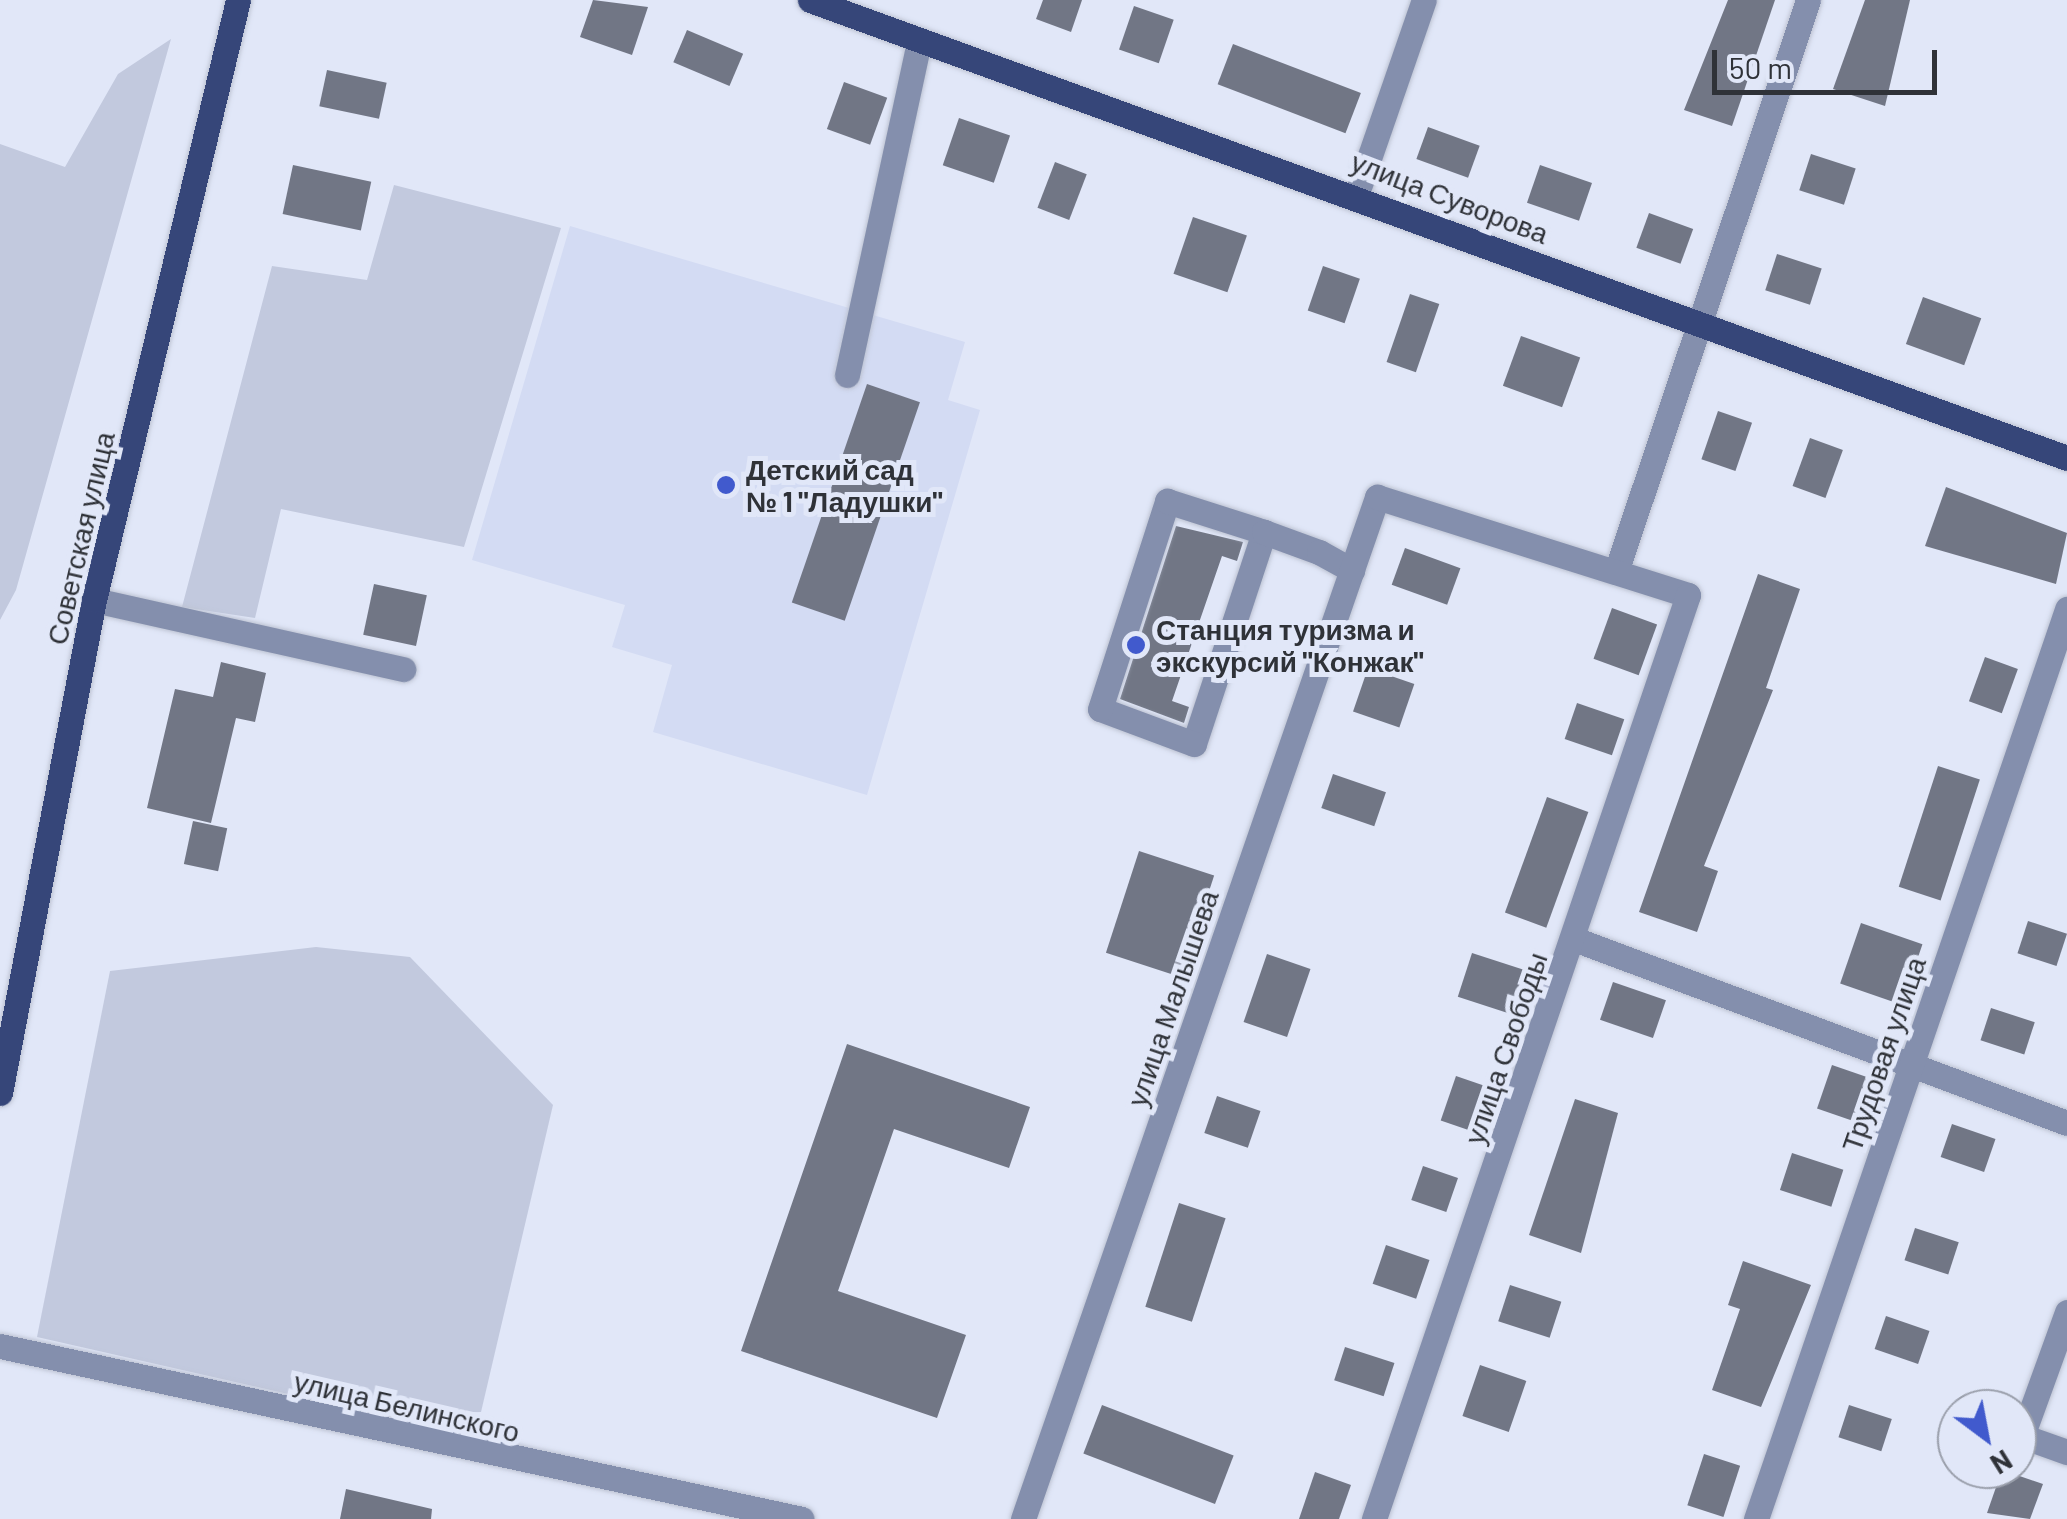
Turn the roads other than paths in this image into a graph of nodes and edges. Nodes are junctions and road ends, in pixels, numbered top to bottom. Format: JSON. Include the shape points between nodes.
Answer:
{"nodes":[{"id":1,"x":238,"y":0,"type":"edge"},
{"id":2,"x":810,"y":0,"type":"edge"},
{"id":3,"x":1424,"y":0,"type":"edge"},
{"id":4,"x":1808,"y":0,"type":"edge"},
{"id":5,"x":918,"y":47,"type":"junction"},
{"id":6,"x":1357,"y":193,"type":"junction"},
{"id":7,"x":1696,"y":324,"type":"junction"},
{"id":8,"x":847,"y":375,"type":"dead end"},
{"id":9,"x":2067,"y":458,"type":"edge"},
{"id":10,"x":1264,"y":532,"type":"junction"},
{"id":11,"x":1352,"y":570,"type":"junction"},
{"id":12,"x":1616,"y":572,"type":"junction"},
{"id":13,"x":94,"y":600,"type":"junction"},
{"id":14,"x":2067,"y":609,"type":"edge"},
{"id":15,"x":403,"y":669,"type":"dead end"},
{"id":16,"x":1574,"y":938,"type":"junction"},
{"id":17,"x":1911,"y":1067,"type":"junction"},
{"id":18,"x":0,"y":1093,"type":"edge"},
{"id":19,"x":2067,"y":1124,"type":"edge"},
{"id":20,"x":2067,"y":1312,"type":"edge"},
{"id":21,"x":0,"y":1346,"type":"edge"},
{"id":22,"x":2067,"y":1452,"type":"edge"},
{"id":23,"x":696,"y":1510,"type":"edge"},
{"id":24,"x":802,"y":1519,"type":"edge"},
{"id":25,"x":1023,"y":1519,"type":"edge"},
{"id":26,"x":1374,"y":1519,"type":"edge"},
{"id":27,"x":1756,"y":1519,"type":"edge"}],
"edges":[{"from":1,"to":13,"type":"main road","name":"Советская улица"},
{"from":2,"to":5,"type":"main road","name":"улица Суворова"},
{"from":3,"to":6,"type":"street"},
{"from":4,"to":7,"type":"street"},
{"from":5,"to":6,"type":"main road","name":"улица Суворова"},
{"from":5,"to":8,"type":"street"},
{"from":6,"to":7,"type":"main road","name":"улица Суворова"},
{"from":7,"to":9,"type":"main road","name":"улица Суворова"},
{"from":7,"to":12,"type":"street"},
{"from":10,"to":10,"type":"street","via":[[1194,744],[1100,709],[1168,501]]},
{"from":10,"to":11,"type":"street"},
{"from":11,"to":12,"type":"street","name":"улица Малышева","via":[[1377,497]]},
{"from":11,"to":25,"type":"street","name":"улица Малышева"},
{"from":12,"to":16,"type":"street","name":"улица Свободы","via":[[1688,595]]},
{"from":13,"to":15,"type":"street"},
{"from":13,"to":18,"type":"main road","name":"Советская улица"},
{"from":14,"to":17,"type":"street","name":"Трудовая улица"},
{"from":16,"to":17,"type":"street"},
{"from":16,"to":26,"type":"street","name":"улица Свободы"},
{"from":17,"to":19,"type":"street"},
{"from":17,"to":27,"type":"street","name":"Трудовая улица"},
{"from":20,"to":22,"type":"street","via":[[2022,1436]]},
{"from":21,"to":23,"type":"street","name":"улица Белинского"},
{"from":23,"to":24,"type":"street","name":"улица Белинского"}]}
